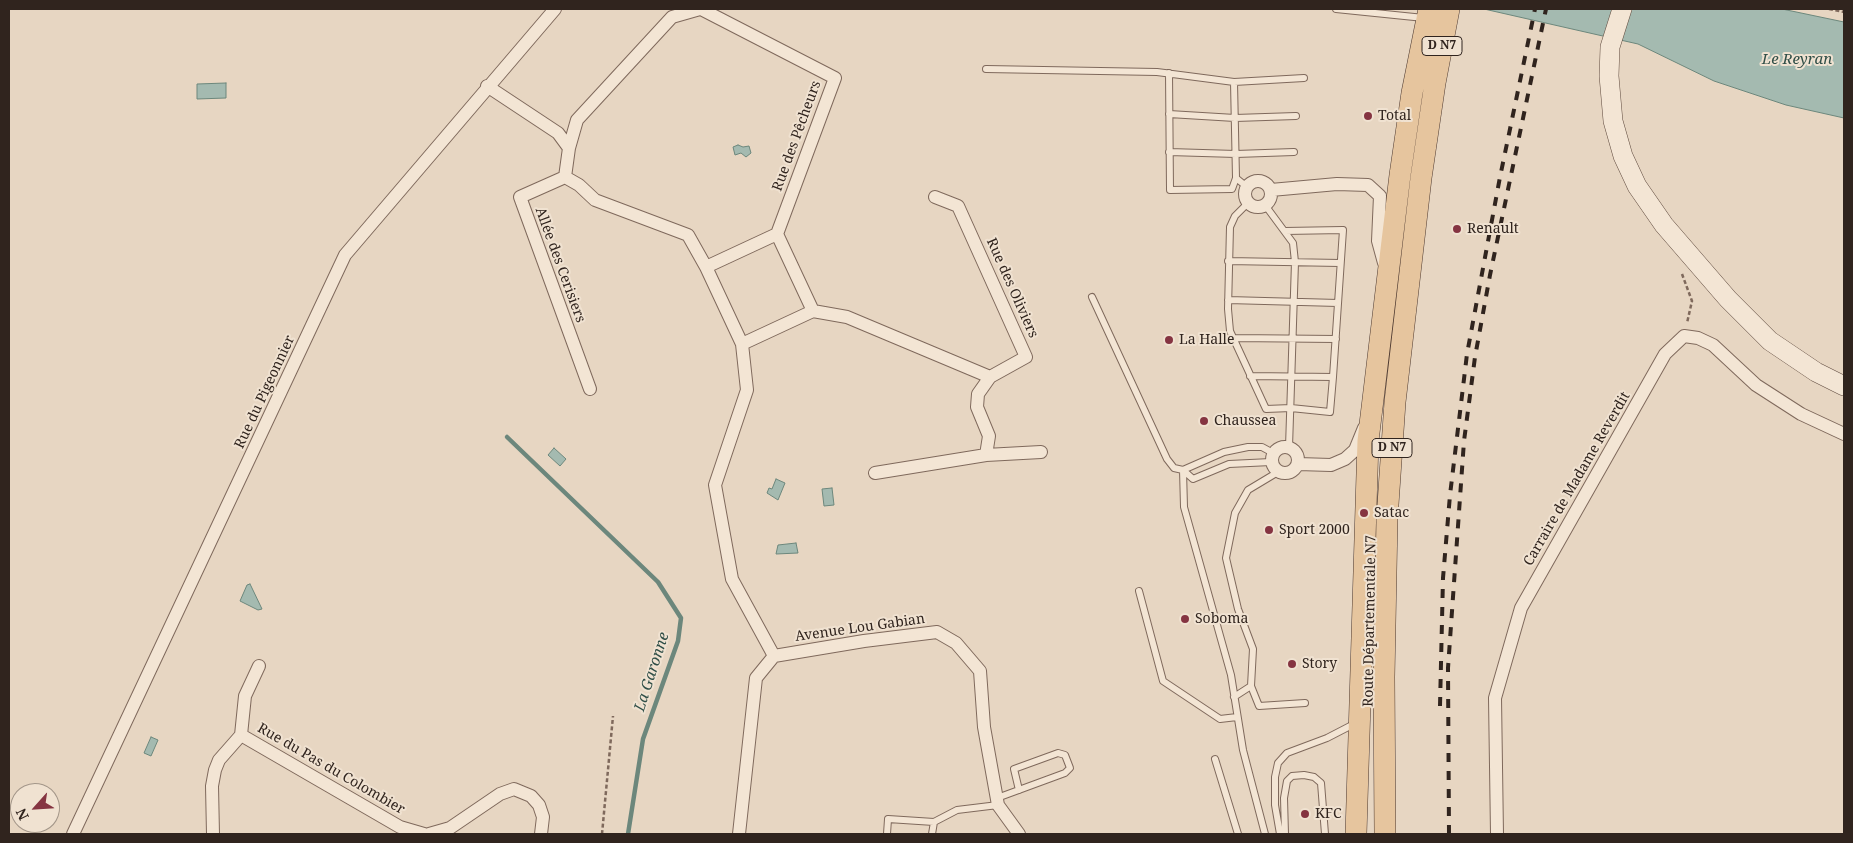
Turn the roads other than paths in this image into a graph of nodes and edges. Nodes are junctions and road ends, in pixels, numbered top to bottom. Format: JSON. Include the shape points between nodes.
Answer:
{"nodes":[{"id":1,"x":555,"y":9,"type":"edge"},
{"id":2,"x":701,"y":9,"type":"edge"},
{"id":3,"x":1336,"y":9,"type":"edge"},
{"id":4,"x":1449,"y":9,"type":"edge"},
{"id":5,"x":1622,"y":9,"type":"edge"},
{"id":6,"x":1428,"y":13,"type":"edge"},
{"id":7,"x":986,"y":69,"type":"dead end"},
{"id":8,"x":1169,"y":73,"type":"junction"},
{"id":9,"x":1304,"y":78,"type":"dead end"},
{"id":10,"x":1234,"y":82,"type":"junction"},
{"id":11,"x":487,"y":86,"type":"junction"},
{"id":12,"x":1169,"y":114,"type":"junction"},
{"id":13,"x":1296,"y":116,"type":"dead end"},
{"id":14,"x":1235,"y":118,"type":"junction"},
{"id":15,"x":569,"y":148,"type":"junction"},
{"id":16,"x":1169,"y":152,"type":"junction"},
{"id":17,"x":1294,"y":152,"type":"dead end"},
{"id":18,"x":1236,"y":154,"type":"junction"},
{"id":19,"x":565,"y":177,"type":"junction"},
{"id":20,"x":1236,"y":178,"type":"junction"},
{"id":21,"x":1247,"y":187,"type":"junction"},
{"id":22,"x":1271,"y":190,"type":"junction"},
{"id":23,"x":936,"y":197,"type":"dead end"},
{"id":24,"x":1248,"y":202,"type":"junction"},
{"id":25,"x":1265,"y":205,"type":"junction"},
{"id":26,"x":1285,"y":231,"type":"junction"},
{"id":27,"x":777,"y":234,"type":"junction"},
{"id":28,"x":1228,"y":261,"type":"junction"},
{"id":29,"x":1296,"y":262,"type":"junction"},
{"id":30,"x":1340,"y":263,"type":"junction"},
{"id":31,"x":706,"y":267,"type":"junction"},
{"id":32,"x":1387,"y":274,"type":"junction"},
{"id":33,"x":1092,"y":297,"type":"dead end"},
{"id":34,"x":1228,"y":300,"type":"junction"},
{"id":35,"x":1295,"y":302,"type":"junction"},
{"id":36,"x":1338,"y":303,"type":"junction"},
{"id":37,"x":813,"y":311,"type":"junction"},
{"id":38,"x":1233,"y":338,"type":"junction"},
{"id":39,"x":1293,"y":338,"type":"junction"},
{"id":40,"x":1336,"y":339,"type":"junction"},
{"id":41,"x":742,"y":344,"type":"junction"},
{"id":42,"x":1250,"y":376,"type":"junction"},
{"id":43,"x":1292,"y":376,"type":"junction"},
{"id":44,"x":990,"y":377,"type":"junction"},
{"id":45,"x":1334,"y":377,"type":"junction"},
{"id":46,"x":1844,"y":386,"type":"edge"},
{"id":47,"x":590,"y":389,"type":"dead end"},
{"id":48,"x":1291,"y":408,"type":"junction"},
{"id":49,"x":1373,"y":408,"type":"junction"},
{"id":50,"x":1844,"y":434,"type":"edge"},
{"id":51,"x":1289,"y":447,"type":"junction"},
{"id":52,"x":1041,"y":452,"type":"dead end"},
{"id":53,"x":986,"y":455,"type":"junction"},
{"id":54,"x":1274,"y":462,"type":"junction"},
{"id":55,"x":1298,"y":464,"type":"junction"},
{"id":56,"x":1183,"y":470,"type":"junction"},
{"id":57,"x":875,"y":474,"type":"dead end"},
{"id":58,"x":1139,"y":591,"type":"dead end"},
{"id":59,"x":774,"y":656,"type":"junction"},
{"id":60,"x":259,"y":666,"type":"dead end"},
{"id":61,"x":1251,"y":686,"type":"junction"},
{"id":62,"x":1234,"y":697,"type":"junction"},
{"id":63,"x":1305,"y":703,"type":"dead end"},
{"id":64,"x":1237,"y":717,"type":"junction"},
{"id":65,"x":1359,"y":722,"type":"junction"},
{"id":66,"x":241,"y":735,"type":"junction"},
{"id":67,"x":1215,"y":759,"type":"dead end"},
{"id":68,"x":1019,"y":790,"type":"junction"},
{"id":69,"x":997,"y":802,"type":"junction"},
{"id":70,"x":934,"y":822,"type":"junction"},
{"id":71,"x":1386,"y":828,"type":"edge"},
{"id":72,"x":73,"y":834,"type":"edge"},
{"id":73,"x":213,"y":834,"type":"edge"},
{"id":74,"x":424,"y":834,"type":"edge"},
{"id":75,"x":429,"y":834,"type":"edge"},
{"id":76,"x":540,"y":834,"type":"edge"},
{"id":77,"x":739,"y":834,"type":"edge"},
{"id":78,"x":887,"y":834,"type":"edge"},
{"id":79,"x":932,"y":834,"type":"edge"},
{"id":80,"x":1019,"y":834,"type":"edge"},
{"id":81,"x":1238,"y":834,"type":"edge"},
{"id":82,"x":1266,"y":834,"type":"edge"},
{"id":83,"x":1280,"y":834,"type":"edge"},
{"id":84,"x":1285,"y":834,"type":"edge"},
{"id":85,"x":1325,"y":834,"type":"edge"},
{"id":86,"x":1356,"y":834,"type":"edge"},
{"id":87,"x":1369,"y":834,"type":"edge"},
{"id":88,"x":1497,"y":834,"type":"edge"}],
"edges":[{"from":1,"to":11,"type":"street","name":"Rue du Pigeonnier"},
{"from":2,"to":15,"type":"street","name":"Rue des Pêcheurs","via":[[672,18],[577,120]]},
{"from":2,"to":27,"type":"street","name":"Rue des Pêcheurs","via":[[835,78]]},
{"from":3,"to":6,"type":"lane"},
{"from":4,"to":71,"type":"main road","number":"D N7","via":[[1421,178],[1395,402],[1387,519]]},
{"from":5,"to":46,"type":"main road","via":[[1610,47],[1609,76],[1614,121],[1623,156],[1637,186],[1677,240],[1770,341],[1816,372]]},
{"from":6,"to":32,"type":"main road","name":"Route Départementale N7","number":"D N7","via":[[1412,93]]},
{"from":7,"to":8,"type":"lane"},
{"from":8,"to":10,"type":"lane"},
{"from":8,"to":12,"type":"lane"},
{"from":9,"to":10,"type":"lane"},
{"from":10,"to":14,"type":"lane"},
{"from":11,"to":15,"type":"street","via":[[558,133]]},
{"from":11,"to":72,"type":"street","name":"Rue du Pigeonnier","via":[[346,255]]},
{"from":12,"to":14,"type":"lane"},
{"from":12,"to":16,"type":"lane"},
{"from":13,"to":14,"type":"lane"},
{"from":14,"to":18,"type":"lane"},
{"from":15,"to":19,"type":"street","name":"Rue des Pêcheurs"},
{"from":16,"to":18,"type":"lane"},
{"from":16,"to":20,"type":"lane","via":[[1170,190],[1232,189]]},
{"from":17,"to":18,"type":"lane"},
{"from":18,"to":20,"type":"lane"},
{"from":19,"to":31,"type":"street","via":[[595,200],[688,235]]},
{"from":19,"to":47,"type":"street","name":"Allée des Cerisiers","via":[[520,198]]},
{"from":20,"to":21,"type":"lane"},
{"from":21,"to":22,"type":"street","via":[[1252,182],[1262,181]]},
{"from":21,"to":24,"type":"street","via":[[1245,196]]},
{"from":22,"to":25,"type":"street","via":[[1271,198]]},
{"from":22,"to":32,"type":"street","name":"Route Départementale N7","via":[[1337,184],[1368,186],[1380,196],[1378,241]]},
{"from":23,"to":44,"type":"street","name":"Rue des Oliviers","via":[[958,206],[1026,357]]},
{"from":24,"to":25,"type":"street","via":[[1255,207]]},
{"from":24,"to":28,"type":"lane","via":[[1230,227]]},
{"from":25,"to":26,"type":"lane"},
{"from":26,"to":29,"type":"lane","via":[[1293,243]]},
{"from":26,"to":30,"type":"lane","via":[[1343,230]]},
{"from":27,"to":31,"type":"street"},
{"from":27,"to":37,"type":"street"},
{"from":28,"to":29,"type":"lane"},
{"from":28,"to":34,"type":"lane"},
{"from":29,"to":30,"type":"lane"},
{"from":29,"to":35,"type":"lane"},
{"from":30,"to":36,"type":"lane"},
{"from":31,"to":41,"type":"street"},
{"from":32,"to":49,"type":"main road","name":"Route Départementale N7","number":"D N7"},
{"from":33,"to":56,"type":"lane","via":[[1167,459],[1174,468]]},
{"from":34,"to":35,"type":"lane"},
{"from":34,"to":38,"type":"lane"},
{"from":35,"to":36,"type":"lane"},
{"from":35,"to":39,"type":"lane"},
{"from":36,"to":40,"type":"lane"},
{"from":37,"to":41,"type":"street"},
{"from":37,"to":44,"type":"street","via":[[847,317]]},
{"from":38,"to":39,"type":"lane"},
{"from":38,"to":42,"type":"lane"},
{"from":39,"to":40,"type":"lane"},
{"from":39,"to":43,"type":"lane"},
{"from":40,"to":45,"type":"lane"},
{"from":41,"to":59,"type":"street","via":[[747,390],[715,485],[732,579]]},
{"from":42,"to":43,"type":"lane"},
{"from":42,"to":48,"type":"lane","via":[[1266,409]]},
{"from":43,"to":45,"type":"lane"},
{"from":43,"to":48,"type":"lane"},
{"from":44,"to":53,"type":"street","via":[[978,394],[977,407],[989,436]]},
{"from":45,"to":48,"type":"lane","via":[[1330,412]]},
{"from":48,"to":51,"type":"lane"},
{"from":49,"to":55,"type":"street","name":"Route Départementale N7","via":[[1350,455],[1331,465]]},
{"from":49,"to":65,"type":"main road","name":"Route Départementale N7","via":[[1364,513]]},
{"from":49,"to":87,"type":"main road","name":"Route Départementale N7","number":"D N7"},
{"from":50,"to":88,"type":"street","name":"Carraire de Madame Reverdit","via":[[1801,414],[1756,385],[1713,345],[1698,338],[1684,336],[1665,354],[1521,608],[1495,698]]},
{"from":51,"to":54,"type":"street","via":[[1280,447]]},
{"from":51,"to":55,"type":"street","via":[[1298,455]]},
{"from":52,"to":53,"type":"street"},
{"from":53,"to":57,"type":"street"},
{"from":54,"to":55,"type":"street","via":[[1288,473]]},
{"from":54,"to":56,"type":"lane","via":[[1230,464],[1193,479]]},
{"from":54,"to":56,"type":"lane","via":[[1262,447],[1248,448],[1224,452]]},
{"from":54,"to":61,"type":"lane","via":[[1248,490],[1235,513],[1226,558],[1238,609],[1253,649]]},
{"from":56,"to":62,"type":"lane","via":[[1184,507],[1231,674]]},
{"from":58,"to":64,"type":"lane","via":[[1163,681],[1220,719]]},
{"from":59,"to":69,"type":"street","name":"Avenue Lou Gabian","via":[[937,632],[956,643],[980,671],[984,727]]},
{"from":59,"to":77,"type":"street","via":[[756,678]]},
{"from":60,"to":66,"type":"street","via":[[246,696]]},
{"from":61,"to":62,"type":"lane"},
{"from":61,"to":63,"type":"lane","via":[[1259,706]]},
{"from":62,"to":64,"type":"lane"},
{"from":64,"to":82,"type":"lane"},
{"from":65,"to":83,"type":"lane","name":"Route Départementale N7","via":[[1287,753],[1278,763],[1275,805]]},
{"from":65,"to":86,"type":"main road","name":"Route Départementale N7"},
{"from":66,"to":73,"type":"street","name":"Rue du Pas du Colombier","via":[[219,760],[215,770]]},
{"from":66,"to":74,"type":"street","name":"Rue du Pas du Colombier","via":[[400,827]]},
{"from":67,"to":81,"type":"lane"},
{"from":68,"to":68,"type":"lane","via":[[1065,773],[1070,768],[1064,755],[1058,753],[1014,769]]},
{"from":68,"to":69,"type":"lane"},
{"from":69,"to":70,"type":"lane","via":[[957,810]]},
{"from":69,"to":80,"type":"street","name":"Avenue Lou Gabian"},
{"from":70,"to":78,"type":"lane","via":[[888,819]]},
{"from":70,"to":79,"type":"lane"},
{"from":75,"to":76,"type":"street","via":[[450,828],[500,794],[514,789],[531,796],[539,805],[543,817]]},
{"from":84,"to":85,"type":"lane","via":[[1287,781],[1292,776],[1304,775],[1321,782]]}]}
